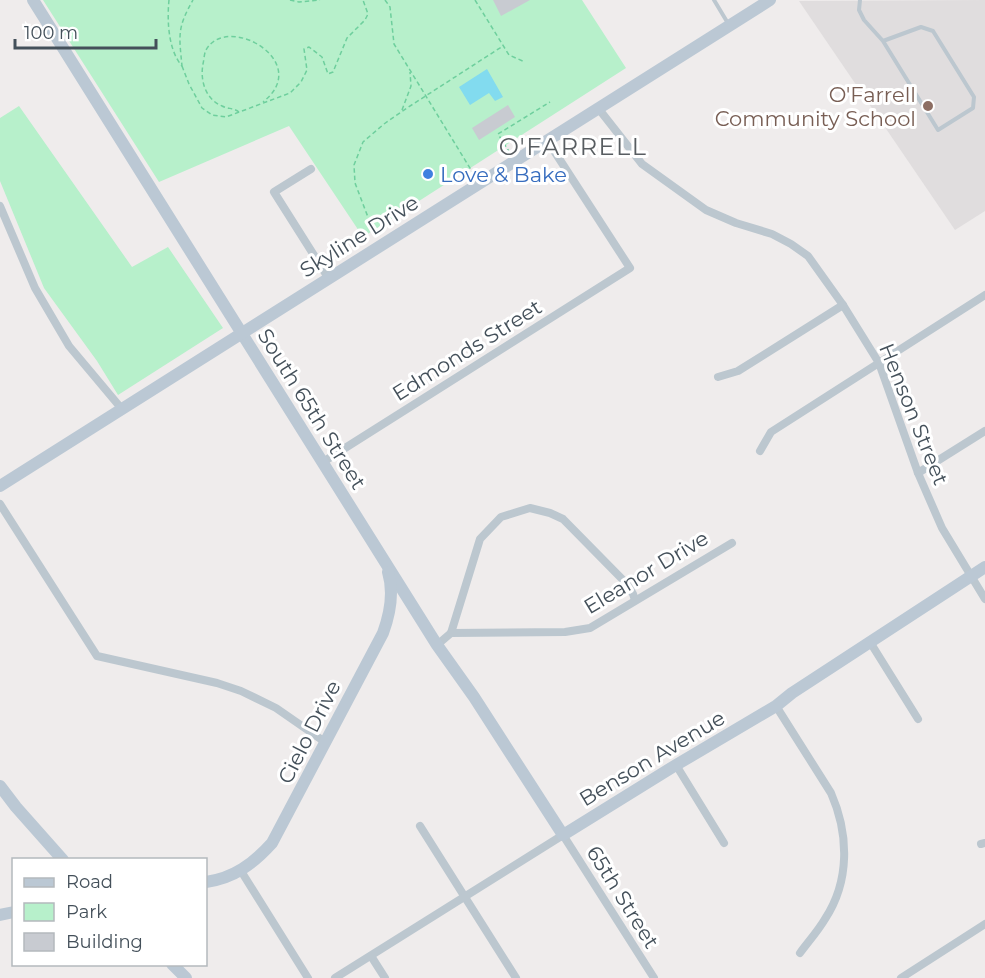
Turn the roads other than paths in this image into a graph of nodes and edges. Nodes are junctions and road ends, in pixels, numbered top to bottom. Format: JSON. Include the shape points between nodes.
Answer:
{"nodes":[{"id":1,"x":33,"y":0,"type":"edge"},
{"id":2,"x":714,"y":0,"type":"edge"},
{"id":3,"x":770,"y":0,"type":"edge"},
{"id":4,"x":860,"y":0,"type":"edge"},
{"id":5,"x":730,"y":25,"type":"junction"},
{"id":6,"x":883,"y":41,"type":"junction"},
{"id":7,"x":598,"y":108,"type":"junction"},
{"id":8,"x":547,"y":140,"type":"junction"},
{"id":9,"x":311,"y":169,"type":"dead end"},
{"id":10,"x":0,"y":206,"type":"edge"},
{"id":11,"x":329,"y":279,"type":"junction"},
{"id":12,"x":985,"y":295,"type":"edge"},
{"id":13,"x":843,"y":305,"type":"junction"},
{"id":14,"x":242,"y":333,"type":"junction"},
{"id":15,"x":879,"y":363,"type":"junction"},
{"id":16,"x":718,"y":377,"type":"dead end"},
{"id":17,"x":121,"y":408,"type":"junction"},
{"id":18,"x":985,"y":431,"type":"edge"},
{"id":19,"x":760,"y":451,"type":"dead end"},
{"id":20,"x":323,"y":462,"type":"junction"},
{"id":21,"x":918,"y":473,"type":"junction"},
{"id":22,"x":0,"y":486,"type":"edge"},
{"id":23,"x":0,"y":504,"type":"edge"},
{"id":24,"x":732,"y":543,"type":"dead end"},
{"id":25,"x":385,"y":562,"type":"junction"},
{"id":26,"x":985,"y":567,"type":"edge"},
{"id":27,"x":970,"y":576,"type":"junction"},
{"id":28,"x":985,"y":599,"type":"edge"},
{"id":29,"x":635,"y":600,"type":"junction"},
{"id":30,"x":451,"y":633,"type":"junction"},
{"id":31,"x":870,"y":642,"type":"junction"},
{"id":32,"x":437,"y":645,"type":"junction"},
{"id":33,"x":776,"y":706,"type":"junction"},
{"id":34,"x":918,"y":719,"type":"dead end"},
{"id":35,"x":325,"y":742,"type":"junction"},
{"id":36,"x":676,"y":765,"type":"junction"},
{"id":37,"x":0,"y":786,"type":"edge"},
{"id":38,"x":420,"y":826,"type":"dead end"},
{"id":39,"x":563,"y":835,"type":"junction"},
{"id":40,"x":724,"y":843,"type":"dead end"},
{"id":41,"x":61,"y":858,"type":"edge"},
{"id":42,"x":241,"y":871,"type":"junction"},
{"id":43,"x":207,"y":882,"type":"edge"},
{"id":44,"x":465,"y":897,"type":"junction"},
{"id":45,"x":985,"y":924,"type":"edge"},
{"id":46,"x":800,"y":953,"type":"dead end"},
{"id":47,"x":371,"y":956,"type":"junction"},
{"id":48,"x":174,"y":966,"type":"edge"},
{"id":49,"x":186,"y":978,"type":"edge"},
{"id":50,"x":308,"y":978,"type":"edge"},
{"id":51,"x":335,"y":978,"type":"edge"},
{"id":52,"x":385,"y":978,"type":"edge"},
{"id":53,"x":516,"y":978,"type":"edge"},
{"id":54,"x":654,"y":978,"type":"edge"},
{"id":55,"x":901,"y":978,"type":"edge"}],
"edges":[{"from":1,"to":14,"type":"street","name":"South 65th Street"},
{"from":2,"to":5,"type":"lane"},
{"from":3,"to":5,"type":"street","name":"Skyline Drive"},
{"from":4,"to":6,"type":"lane","via":[[864,20]]},
{"from":5,"to":7,"type":"street","name":"Skyline Drive"},
{"from":6,"to":6,"type":"lane","via":[[938,130],[973,108],[974,98],[933,31],[921,27]]},
{"from":7,"to":8,"type":"street","name":"Skyline Drive"},
{"from":7,"to":13,"type":"street","name":"Henson Street","via":[[642,164],[706,210],[772,234],[808,256]]},
{"from":8,"to":11,"type":"street","name":"Skyline Drive"},
{"from":8,"to":20,"type":"street","name":"Edmonds Street","via":[[630,268]]},
{"from":9,"to":11,"type":"street","via":[[274,192]]},
{"from":10,"to":17,"type":"street","via":[[35,288],[69,346]]},
{"from":11,"to":14,"type":"street","name":"Skyline Drive"},
{"from":12,"to":15,"type":"street"},
{"from":13,"to":15,"type":"street","name":"Henson Street"},
{"from":13,"to":16,"type":"street","via":[[738,371]]},
{"from":14,"to":17,"type":"street","name":"Skyline Drive"},
{"from":14,"to":20,"type":"street","name":"South 65th Street"},
{"from":15,"to":19,"type":"street","via":[[771,432]]},
{"from":15,"to":21,"type":"street","name":"Henson Street"},
{"from":17,"to":22,"type":"street","name":"Skyline Drive"},
{"from":18,"to":21,"type":"street"},
{"from":20,"to":25,"type":"street","name":"South 65th Street"},
{"from":21,"to":27,"type":"street","name":"Henson Street","via":[[946,536]]},
{"from":23,"to":35,"type":"street","via":[[97,656],[242,691],[276,708]]},
{"from":24,"to":29,"type":"street","name":"Eleanor Drive"},
{"from":25,"to":32,"type":"street","name":"South 65th Street"},
{"from":25,"to":35,"type":"street","name":"Cielo Drive","via":[[391,581],[386,623]]},
{"from":26,"to":27,"type":"street","name":"Benson Avenue"},
{"from":27,"to":28,"type":"street","name":"Henson Street"},
{"from":27,"to":31,"type":"street","name":"Benson Avenue"},
{"from":29,"to":30,"type":"street","name":"Eleanor Drive","via":[[590,628],[565,632]]},
{"from":29,"to":30,"type":"street","via":[[626,583],[563,519],[530,508],[501,517],[480,539]]},
{"from":30,"to":32,"type":"street"},
{"from":31,"to":33,"type":"street","name":"Benson Avenue"},
{"from":31,"to":34,"type":"street"},
{"from":32,"to":39,"type":"street","name":"South 65th Street"},
{"from":33,"to":36,"type":"street","name":"Benson Avenue"},
{"from":33,"to":46,"type":"street","via":[[831,794],[844,833],[844,861],[836,897],[825,920]]},
{"from":35,"to":42,"type":"street","name":"Cielo Drive","via":[[272,843]]},
{"from":36,"to":39,"type":"street","name":"Benson Avenue"},
{"from":36,"to":40,"type":"street"},
{"from":37,"to":41,"type":"street"},
{"from":38,"to":44,"type":"street"},
{"from":39,"to":44,"type":"street","name":"Benson Avenue"},
{"from":39,"to":54,"type":"street","name":"65th Street"},
{"from":42,"to":43,"type":"street","name":"Cielo Drive"},
{"from":42,"to":50,"type":"street"},
{"from":44,"to":47,"type":"street","name":"Benson Avenue"},
{"from":44,"to":53,"type":"street"},
{"from":45,"to":55,"type":"street"},
{"from":47,"to":51,"type":"street","name":"Benson Avenue"},
{"from":47,"to":52,"type":"street"},
{"from":48,"to":49,"type":"street"}]}
